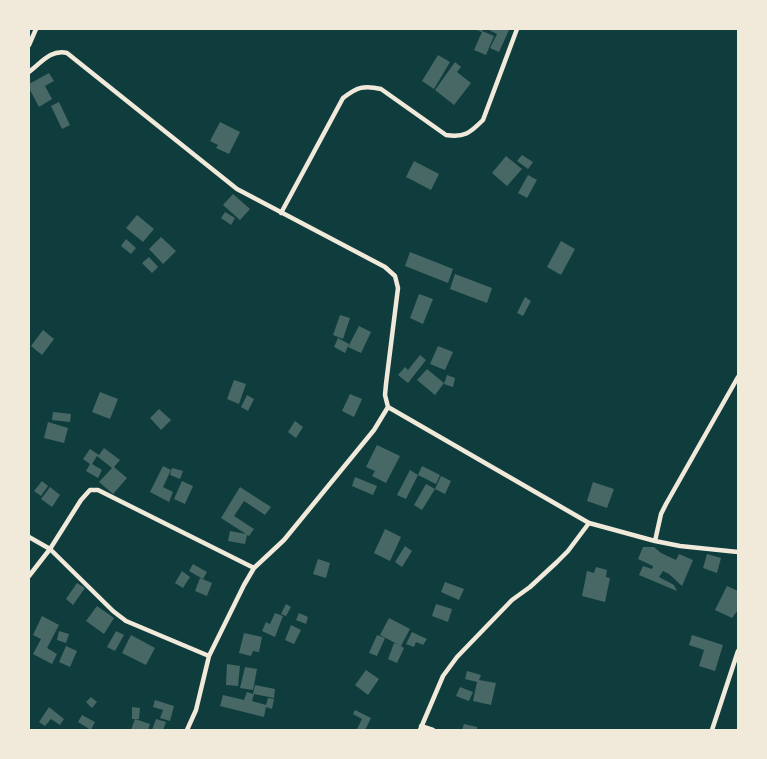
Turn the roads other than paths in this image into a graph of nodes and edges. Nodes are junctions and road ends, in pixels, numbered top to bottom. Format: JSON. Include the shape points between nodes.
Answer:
{"nodes":[{"id":1,"x":36,"y":29,"type":"edge"},
{"id":2,"x":517,"y":29,"type":"edge"},
{"id":3,"x":29,"y":45,"type":"edge"},
{"id":4,"x":29,"y":72,"type":"edge"},
{"id":5,"x":281,"y":213,"type":"junction"},
{"id":6,"x":738,"y":377,"type":"edge"},
{"id":7,"x":388,"y":407,"type":"junction"},
{"id":8,"x":589,"y":523,"type":"junction"},
{"id":9,"x":29,"y":537,"type":"edge"},
{"id":10,"x":655,"y":542,"type":"junction"},
{"id":11,"x":50,"y":548,"type":"junction"},
{"id":12,"x":738,"y":552,"type":"edge"},
{"id":13,"x":254,"y":568,"type":"junction"},
{"id":14,"x":29,"y":576,"type":"edge"},
{"id":15,"x":738,"y":651,"type":"edge"},
{"id":16,"x":209,"y":656,"type":"junction"},
{"id":17,"x":420,"y":728,"type":"edge"},
{"id":18,"x":187,"y":730,"type":"edge"},
{"id":19,"x":433,"y":730,"type":"edge"},
{"id":20,"x":712,"y":730,"type":"edge"}],
"edges":[{"from":1,"to":3,"type":"street"},
{"from":2,"to":5,"type":"street","via":[[483,120],[471,132],[457,137],[446,135],[381,89],[370,86],[355,89],[343,98]]},
{"from":4,"to":5,"type":"street","via":[[54,52],[68,53],[237,189]]},
{"from":5,"to":7,"type":"street","via":[[385,267],[395,276],[398,288],[386,384]]},
{"from":6,"to":10,"type":"street","via":[[666,504]]},
{"from":7,"to":8,"type":"street"},
{"from":7,"to":13,"type":"street","via":[[374,430],[284,540]]},
{"from":8,"to":10,"type":"street"},
{"from":8,"to":17,"type":"street","via":[[558,562],[512,600],[456,657],[443,676]]},
{"from":9,"to":11,"type":"street"},
{"from":10,"to":12,"type":"street"},
{"from":11,"to":13,"type":"street","via":[[80,500],[90,490],[98,490]]},
{"from":11,"to":14,"type":"street"},
{"from":11,"to":16,"type":"street","via":[[126,621]]},
{"from":13,"to":16,"type":"street"},
{"from":15,"to":20,"type":"street"},
{"from":16,"to":18,"type":"street","via":[[196,710]]},
{"from":17,"to":19,"type":"street"}]}
